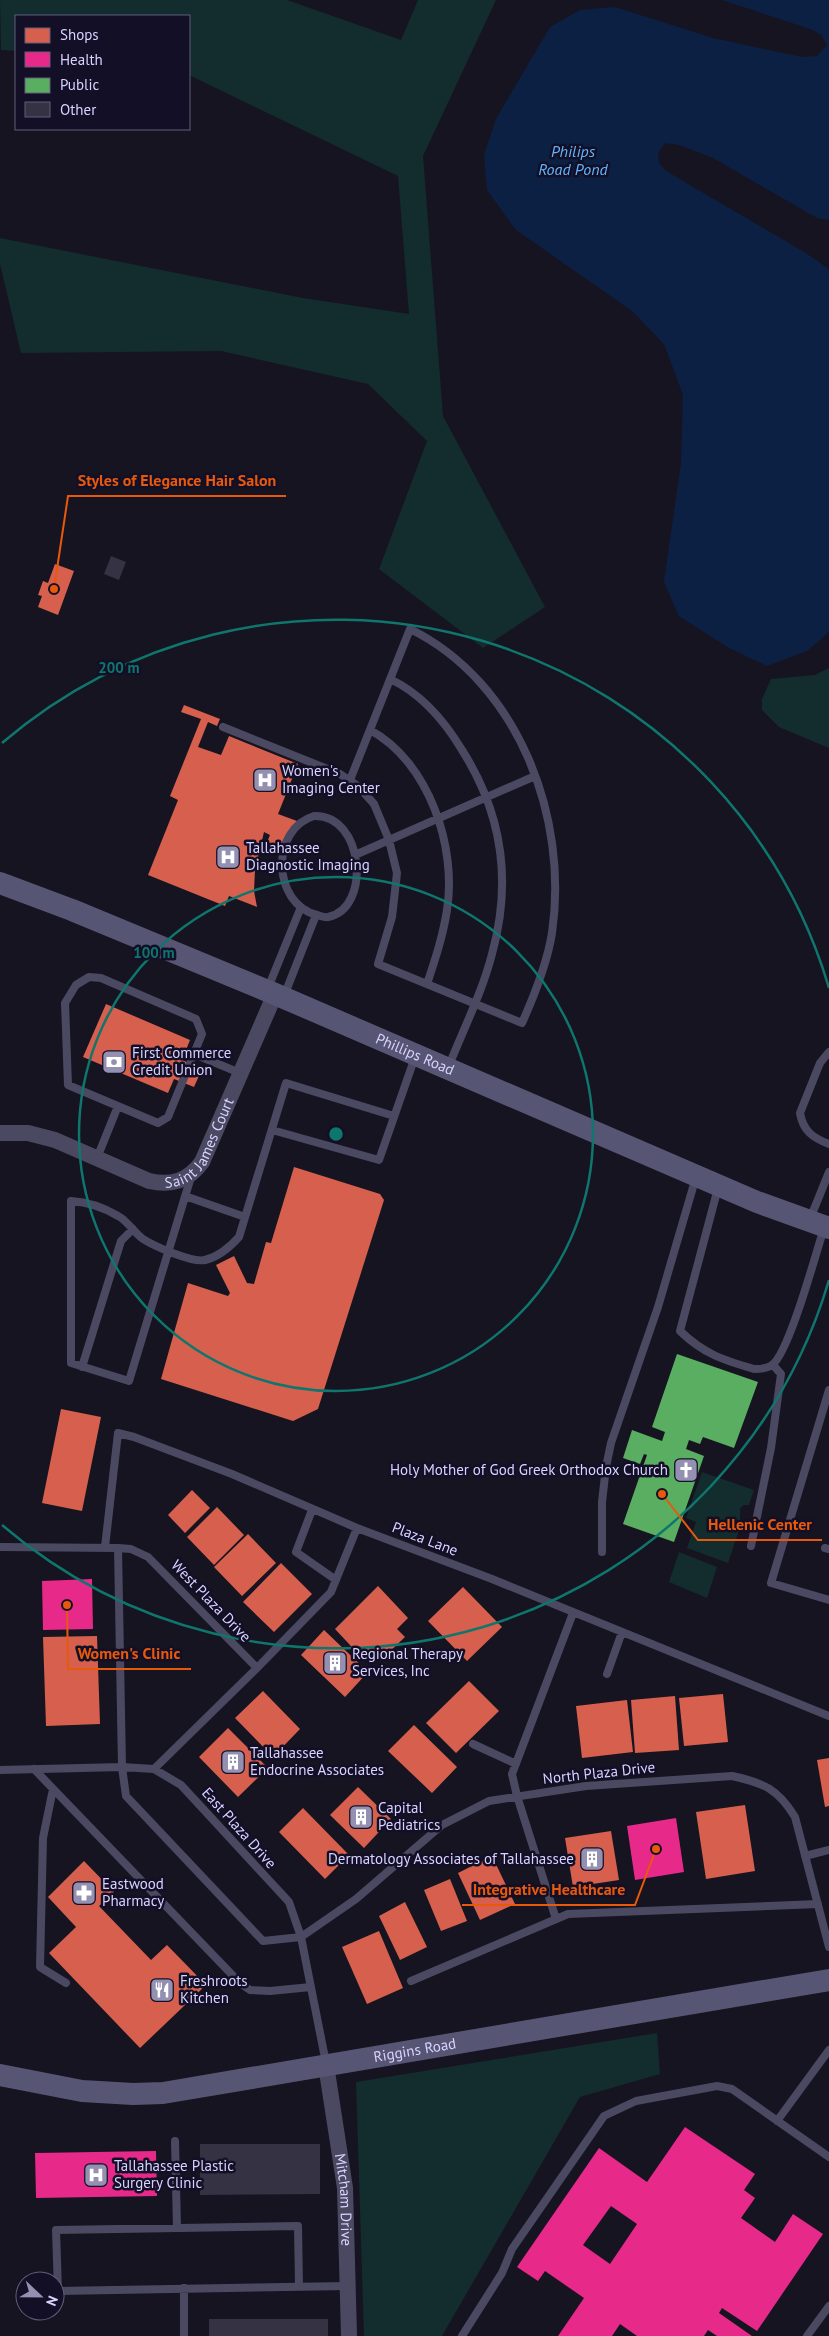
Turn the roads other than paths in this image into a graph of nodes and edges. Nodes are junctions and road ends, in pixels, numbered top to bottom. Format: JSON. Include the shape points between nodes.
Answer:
{"nodes":[{"id":1,"x":390,"y":679,"type":"junction"},
{"id":2,"x":223,"y":727,"type":"dead end"},
{"id":3,"x":370,"y":730,"type":"junction"},
{"id":4,"x":535,"y":776,"type":"junction"},
{"id":5,"x":350,"y":780,"type":"junction"},
{"id":6,"x":487,"y":797,"type":"junction"},
{"id":7,"x":436,"y":819,"type":"junction"},
{"id":8,"x":389,"y":840,"type":"junction"},
{"id":9,"x":355,"y":855,"type":"junction"},
{"id":10,"x":0,"y":883,"type":"edge"},
{"id":11,"x":302,"y":907,"type":"junction"},
{"id":12,"x":316,"y":915,"type":"junction"},
{"id":13,"x":427,"y":984,"type":"junction"},
{"id":14,"x":275,"y":994,"type":"junction"},
{"id":15,"x":474,"y":1003,"type":"junction"},
{"id":16,"x":829,"y":1052,"type":"edge"},
{"id":17,"x":194,"y":1054,"type":"junction"},
{"id":18,"x":416,"y":1055,"type":"junction"},
{"id":19,"x":448,"y":1069,"type":"junction"},
{"id":20,"x":240,"y":1073,"type":"junction"},
{"id":21,"x":118,"y":1106,"type":"junction"},
{"id":22,"x":394,"y":1116,"type":"junction"},
{"id":23,"x":272,"y":1130,"type":"junction"},
{"id":24,"x":0,"y":1133,"type":"edge"},
{"id":25,"x":829,"y":1144,"type":"edge"},
{"id":26,"x":97,"y":1158,"type":"junction"},
{"id":27,"x":829,"y":1172,"type":"edge"},
{"id":28,"x":192,"y":1174,"type":"junction"},
{"id":29,"x":696,"y":1176,"type":"junction"},
{"id":30,"x":719,"y":1185,"type":"junction"},
{"id":31,"x":185,"y":1196,"type":"junction"},
{"id":32,"x":245,"y":1217,"type":"junction"},
{"id":33,"x":821,"y":1225,"type":"edge"},
{"id":34,"x":133,"y":1230,"type":"junction"},
{"id":35,"x":168,"y":1251,"type":"junction"},
{"id":36,"x":772,"y":1365,"type":"junction"},
{"id":37,"x":82,"y":1367,"type":"junction"},
{"id":38,"x":829,"y":1390,"type":"edge"},
{"id":39,"x":312,"y":1510,"type":"junction"},
{"id":40,"x":357,"y":1528,"type":"junction"},
{"id":41,"x":751,"y":1546,"type":"dead end"},
{"id":42,"x":0,"y":1547,"type":"edge"},
{"id":43,"x":105,"y":1548,"type":"junction"},
{"id":44,"x":118,"y":1548,"type":"junction"},
{"id":45,"x":602,"y":1552,"type":"dead end"},
{"id":46,"x":336,"y":1580,"type":"junction"},
{"id":47,"x":829,"y":1600,"type":"edge"},
{"id":48,"x":573,"y":1613,"type":"junction"},
{"id":49,"x":622,"y":1632,"type":"junction"},
{"id":50,"x":257,"y":1668,"type":"junction"},
{"id":51,"x":607,"y":1674,"type":"dead end"},
{"id":52,"x":829,"y":1716,"type":"edge"},
{"id":53,"x":473,"y":1744,"type":"dead end"},
{"id":54,"x":516,"y":1764,"type":"junction"},
{"id":55,"x":122,"y":1767,"type":"junction"},
{"id":56,"x":34,"y":1769,"type":"junction"},
{"id":57,"x":154,"y":1769,"type":"junction"},
{"id":58,"x":0,"y":1770,"type":"edge"},
{"id":59,"x":54,"y":1789,"type":"junction"},
{"id":60,"x":516,"y":1796,"type":"junction"},
{"id":61,"x":829,"y":1850,"type":"edge"},
{"id":62,"x":805,"y":1856,"type":"junction"},
{"id":63,"x":818,"y":1904,"type":"junction"},
{"id":64,"x":556,"y":1919,"type":"junction"},
{"id":65,"x":301,"y":1937,"type":"junction"},
{"id":66,"x":829,"y":1947,"type":"edge"},
{"id":67,"x":829,"y":1980,"type":"edge"},
{"id":68,"x":411,"y":1981,"type":"dead end"},
{"id":69,"x":66,"y":1983,"type":"dead end"},
{"id":70,"x":311,"y":1987,"type":"junction"},
{"id":71,"x":829,"y":2050,"type":"edge"},
{"id":72,"x":326,"y":2066,"type":"junction"},
{"id":73,"x":0,"y":2075,"type":"edge"},
{"id":74,"x":777,"y":2121,"type":"junction"},
{"id":75,"x":175,"y":2141,"type":"dead end"},
{"id":76,"x":829,"y":2157,"type":"edge"},
{"id":77,"x":177,"y":2228,"type":"junction"},
{"id":78,"x":299,"y":2286,"type":"junction"},
{"id":79,"x":348,"y":2286,"type":"junction"},
{"id":80,"x":184,"y":2288,"type":"junction"},
{"id":81,"x":829,"y":2306,"type":"edge"},
{"id":82,"x":184,"y":2336,"type":"edge"},
{"id":83,"x":349,"y":2336,"type":"edge"},
{"id":84,"x":462,"y":2336,"type":"edge"},
{"id":85,"x":807,"y":2336,"type":"edge"}],
"edges":[{"from":1,"to":3,"type":"lane"},
{"from":1,"to":4,"type":"lane","via":[[410,629],[445,650],[467,667],[508,720],[527,753]]},
{"from":1,"to":6,"type":"lane","via":[[422,698],[441,718],[468,758]]},
{"from":2,"to":5,"type":"lane"},
{"from":3,"to":5,"type":"lane"},
{"from":3,"to":7,"type":"lane","via":[[384,737],[409,765],[430,800]]},
{"from":4,"to":6,"type":"lane"},
{"from":4,"to":15,"type":"lane","via":[[552,846],[554,876],[552,932],[546,960],[522,1023]]},
{"from":5,"to":8,"type":"lane","via":[[374,804]]},
{"from":6,"to":7,"type":"lane"},
{"from":6,"to":15,"type":"lane","via":[[499,842],[502,885],[498,932]]},
{"from":7,"to":8,"type":"lane"},
{"from":7,"to":13,"type":"lane","via":[[448,856],[449,882],[440,944]]},
{"from":8,"to":9,"type":"lane"},
{"from":8,"to":13,"type":"lane","via":[[396,873],[396,893],[378,964]]},
{"from":9,"to":11,"type":"lane","via":[[347,833],[323,816],[304,819],[297,825],[282,856],[282,871],[286,884]]},
{"from":9,"to":12,"type":"lane","via":[[356,878],[348,903],[339,913],[327,918]]},
{"from":10,"to":14,"type":"street","name":"Phillips Road"},
{"from":11,"to":12,"type":"lane"},
{"from":11,"to":14,"type":"lane"},
{"from":12,"to":14,"type":"lane"},
{"from":13,"to":15,"type":"lane"},
{"from":14,"to":18,"type":"street","name":"Phillips Road"},
{"from":14,"to":20,"type":"street","name":"Saint James Court"},
{"from":15,"to":19,"type":"lane"},
{"from":16,"to":25,"type":"lane","via":[[820,1063],[800,1113],[812,1137]]},
{"from":17,"to":20,"type":"lane"},
{"from":17,"to":21,"type":"lane","via":[[168,1117],[158,1123]]},
{"from":17,"to":21,"type":"lane","via":[[202,1034],[196,1019],[101,978],[89,977],[76,985],[65,1003],[68,1085]]},
{"from":18,"to":19,"type":"street","name":"Phillips Road"},
{"from":18,"to":22,"type":"lane"},
{"from":19,"to":29,"type":"street","name":"Phillips Road"},
{"from":20,"to":28,"type":"street","name":"Saint James Court","via":[[202,1162]]},
{"from":21,"to":26,"type":"lane"},
{"from":22,"to":23,"type":"lane","via":[[379,1160]]},
{"from":22,"to":23,"type":"lane","via":[[286,1083]]},
{"from":23,"to":32,"type":"lane"},
{"from":24,"to":26,"type":"street","name":"Saint James Court","via":[[28,1133],[55,1140]]},
{"from":26,"to":28,"type":"street","name":"Saint James Court","via":[[163,1184],[178,1182]]},
{"from":27,"to":33,"type":"lane"},
{"from":28,"to":31,"type":"lane"},
{"from":29,"to":30,"type":"street","name":"Phillips Road"},
{"from":29,"to":45,"type":"lane","via":[[658,1307],[611,1442],[602,1502]]},
{"from":30,"to":33,"type":"street","name":"Phillips Road"},
{"from":30,"to":36,"type":"lane","via":[[680,1331],[715,1357],[761,1370]]},
{"from":31,"to":32,"type":"lane"},
{"from":31,"to":35,"type":"lane"},
{"from":32,"to":35,"type":"lane","via":[[239,1237],[229,1248],[205,1260]]},
{"from":33,"to":36,"type":"lane","via":[[795,1320]]},
{"from":34,"to":35,"type":"lane","via":[[143,1239]]},
{"from":34,"to":37,"type":"lane","via":[[121,1241]]},
{"from":34,"to":37,"type":"lane","via":[[120,1216],[88,1202],[71,1201],[71,1363]]},
{"from":35,"to":37,"type":"lane","via":[[129,1382]]},
{"from":36,"to":41,"type":"lane","via":[[780,1374],[769,1458]]},
{"from":38,"to":47,"type":"lane","via":[[771,1583]]},
{"from":39,"to":40,"type":"lane","name":"Plaza Lane"},
{"from":39,"to":43,"type":"lane","name":"Plaza Lane","via":[[232,1474],[118,1434]]},
{"from":39,"to":46,"type":"lane","via":[[296,1552]]},
{"from":40,"to":46,"type":"lane"},
{"from":40,"to":48,"type":"lane","name":"Plaza Lane"},
{"from":42,"to":43,"type":"lane","name":"West Plaza Drive"},
{"from":43,"to":44,"type":"lane","name":"West Plaza Drive"},
{"from":44,"to":50,"type":"lane","name":"West Plaza Drive","via":[[148,1557]]},
{"from":44,"to":55,"type":"lane"},
{"from":46,"to":50,"type":"lane","via":[[331,1592]]},
{"from":48,"to":49,"type":"lane","name":"Plaza Lane"},
{"from":48,"to":54,"type":"lane"},
{"from":49,"to":51,"type":"lane"},
{"from":49,"to":52,"type":"lane","name":"Plaza Lane"},
{"from":50,"to":57,"type":"lane"},
{"from":53,"to":54,"type":"lane"},
{"from":54,"to":60,"type":"lane","via":[[512,1774]]},
{"from":55,"to":56,"type":"lane","name":"East Plaza Drive"},
{"from":55,"to":57,"type":"lane","name":"East Plaza Drive"},
{"from":55,"to":65,"type":"lane","via":[[126,1796],[263,1940]]},
{"from":56,"to":58,"type":"lane","name":"East Plaza Drive"},
{"from":56,"to":59,"type":"lane"},
{"from":57,"to":65,"type":"lane","name":"East Plaza Drive","via":[[181,1784],[289,1902]]},
{"from":59,"to":69,"type":"lane","via":[[43,1838],[40,1967]]},
{"from":59,"to":70,"type":"lane","via":[[240,1983],[250,1990]]},
{"from":60,"to":62,"type":"lane","name":"North Plaza Drive","via":[[586,1786],[732,1776],[771,1788],[784,1799],[795,1817]]},
{"from":60,"to":64,"type":"lane"},
{"from":60,"to":65,"type":"lane","name":"North Plaza Drive","via":[[489,1801],[442,1825],[356,1899]]},
{"from":61,"to":62,"type":"lane"},
{"from":62,"to":63,"type":"lane","name":"North Plaza Drive"},
{"from":63,"to":64,"type":"lane","via":[[568,1914]]},
{"from":63,"to":66,"type":"lane","name":"North Plaza Drive"},
{"from":64,"to":68,"type":"lane"},
{"from":65,"to":70,"type":"lane","name":"East Plaza Drive"},
{"from":67,"to":72,"type":"street","name":"Riggins Road"},
{"from":70,"to":72,"type":"lane","name":"East Plaza Drive"},
{"from":71,"to":74,"type":"lane"},
{"from":72,"to":73,"type":"street","name":"Riggins Road","via":[[163,2093],[133,2094],[82,2091]]},
{"from":72,"to":79,"type":"street","name":"Mitcham Drive","via":[[345,2188]]},
{"from":74,"to":76,"type":"lane"},
{"from":74,"to":84,"type":"lane","via":[[732,2089],[717,2086],[636,2101],[604,2116],[512,2249],[502,2273]]},
{"from":75,"to":77,"type":"lane"},
{"from":77,"to":78,"type":"lane","via":[[298,2226]]},
{"from":77,"to":80,"type":"lane","via":[[56,2230],[58,2290]]},
{"from":78,"to":79,"type":"lane"},
{"from":78,"to":80,"type":"lane"},
{"from":79,"to":83,"type":"street","name":"Mitcham Drive"},
{"from":80,"to":82,"type":"lane"},
{"from":81,"to":85,"type":"lane"}]}
